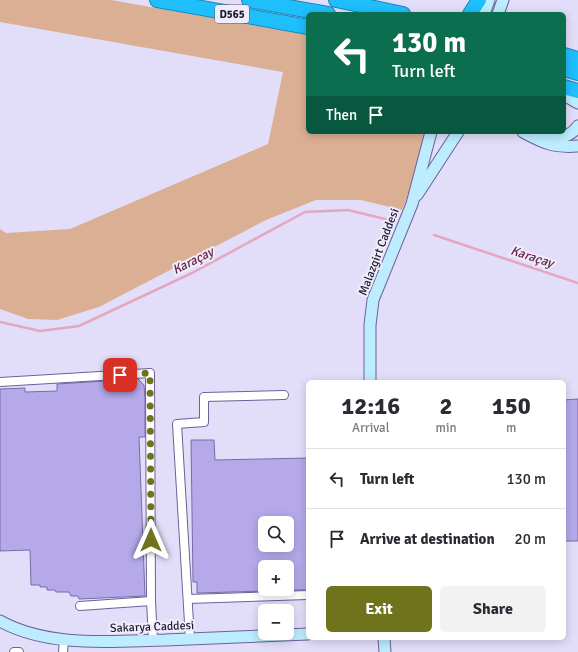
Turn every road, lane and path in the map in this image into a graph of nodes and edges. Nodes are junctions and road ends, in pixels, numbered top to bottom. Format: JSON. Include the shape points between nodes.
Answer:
{"nodes":[{"id":1,"x":157,"y":0,"type":"edge"},
{"id":2,"x":249,"y":0,"type":"edge"},
{"id":3,"x":336,"y":0,"type":"edge"},
{"id":4,"x":478,"y":0,"type":"edge"},
{"id":5,"x":489,"y":0,"type":"edge"},
{"id":6,"x":504,"y":0,"type":"edge"},
{"id":7,"x":317,"y":12,"type":"edge"},
{"id":8,"x":393,"y":12,"type":"edge"},
{"id":9,"x":471,"y":12,"type":"edge"},
{"id":10,"x":485,"y":12,"type":"edge"},
{"id":11,"x":499,"y":12,"type":"edge"},
{"id":12,"x":306,"y":27,"type":"edge"},
{"id":13,"x":566,"y":56,"type":"edge"},
{"id":14,"x":578,"y":59,"type":"edge"},
{"id":15,"x":566,"y":70,"type":"edge"},
{"id":16,"x":578,"y":74,"type":"edge"},
{"id":17,"x":566,"y":88,"type":"edge"},
{"id":18,"x":578,"y":91,"type":"edge"},
{"id":19,"x":566,"y":96,"type":"edge"},
{"id":20,"x":578,"y":103,"type":"edge"},
{"id":21,"x":578,"y":126,"type":"edge"},
{"id":22,"x":430,"y":134,"type":"edge"},
{"id":23,"x":457,"y":134,"type":"edge"},
{"id":24,"x":527,"y":134,"type":"edge"},
{"id":25,"x":549,"y":134,"type":"edge"},
{"id":26,"x":578,"y":146,"type":"edge"},
{"id":27,"x":412,"y":204,"type":"junction"},
{"id":28,"x":370,"y":380,"type":"edge"},
{"id":29,"x":0,"y":382,"type":"edge"},
{"id":30,"x":284,"y":395,"type":"dead end"},
{"id":31,"x":306,"y":595,"type":"edge"},
{"id":32,"x":188,"y":598,"type":"junction"},
{"id":33,"x":151,"y":600,"type":"junction"},
{"id":34,"x":80,"y":606,"type":"dead end"},
{"id":35,"x":0,"y":621,"type":"edge"},
{"id":36,"x":306,"y":634,"type":"edge"},
{"id":37,"x":190,"y":639,"type":"junction"},
{"id":38,"x":64,"y":640,"type":"junction"},
{"id":39,"x":153,"y":640,"type":"junction"},
{"id":40,"x":384,"y":640,"type":"edge"},
{"id":41,"x":14,"y":652,"type":"edge"},
{"id":42,"x":20,"y":652,"type":"edge"},
{"id":43,"x":63,"y":652,"type":"edge"},
{"id":44,"x":385,"y":652,"type":"edge"}],
"edges":[{"from":1,"to":12,"type":"highway","number":"D565"},
{"from":2,"to":7,"type":"highway","number":"D565"},
{"from":3,"to":8,"type":"highway"},
{"from":4,"to":9,"type":"highway"},
{"from":5,"to":10,"type":"main road"},
{"from":6,"to":11,"type":"main road"},
{"from":13,"to":14,"type":"highway"},
{"from":15,"to":16,"type":"highway"},
{"from":17,"to":18,"type":"highway"},
{"from":19,"to":20,"type":"main road"},
{"from":21,"to":25,"type":"main road","via":[[569,135],[559,137]]},
{"from":22,"to":27,"type":"main road"},
{"from":23,"to":27,"type":"main road"},
{"from":24,"to":26,"type":"main road","via":[[556,147]]},
{"from":27,"to":28,"type":"main road","name":"Malazgirt Caddesi","via":[[373,300],[370,325]]},
{"from":29,"to":33,"type":"street","via":[[150,373]]},
{"from":30,"to":32,"type":"street","via":[[204,397],[204,422],[177,424]]},
{"from":31,"to":32,"type":"street"},
{"from":32,"to":37,"type":"street"},
{"from":33,"to":34,"type":"street"},
{"from":33,"to":39,"type":"street"},
{"from":35,"to":38,"type":"main road","name":"Sakarya Caddesi","via":[[23,631]]},
{"from":36,"to":37,"type":"main road","name":"Sakarya Caddesi"},
{"from":37,"to":39,"type":"main road","name":"Sakarya Caddesi"},
{"from":38,"to":39,"type":"main road","name":"Sakarya Caddesi"},
{"from":38,"to":43,"type":"street"},
{"from":40,"to":44,"type":"main road"},
{"from":41,"to":42,"type":"street"}]}
